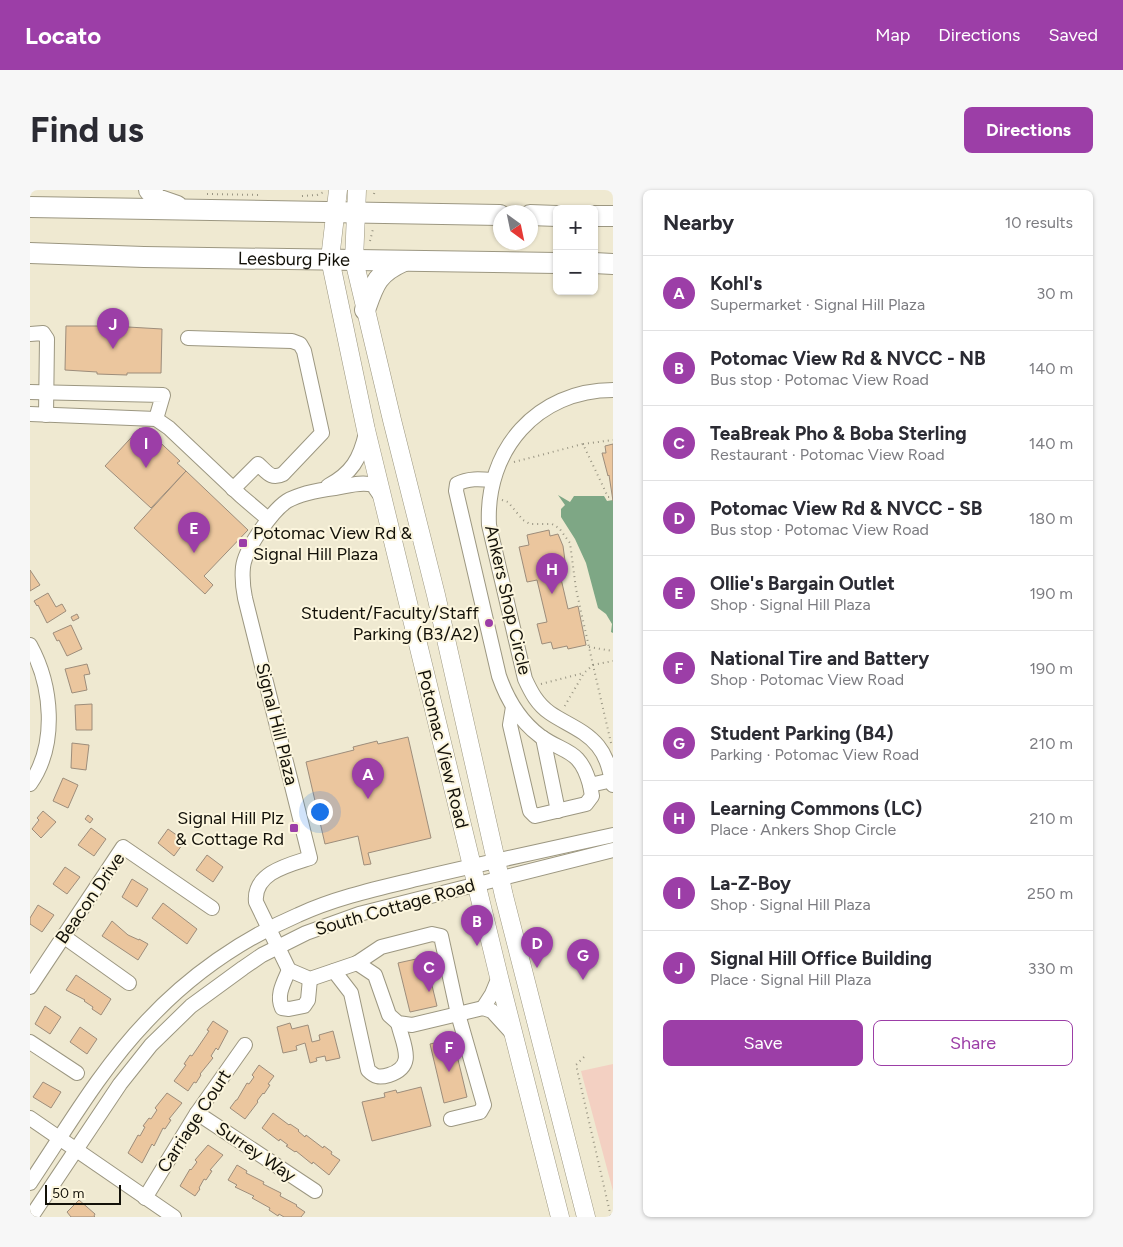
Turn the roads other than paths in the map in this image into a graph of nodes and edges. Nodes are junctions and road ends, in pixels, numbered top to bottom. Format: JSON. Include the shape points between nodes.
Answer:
{"nodes":[{"id":1,"x":140,"y":190,"type":"edge"},
{"id":2,"x":149,"y":190,"type":"edge"},
{"id":3,"x":338,"y":190,"type":"edge"},
{"id":4,"x":357,"y":190,"type":"edge"},
{"id":5,"x":30,"y":208,"type":"edge"},
{"id":6,"x":124,"y":208,"type":"junction"},
{"id":7,"x":186,"y":209,"type":"junction"},
{"id":8,"x":336,"y":214,"type":"junction"},
{"id":9,"x":356,"y":214,"type":"junction"},
{"id":10,"x":493,"y":215,"type":"edge"},
{"id":11,"x":538,"y":215,"type":"edge"},
{"id":12,"x":553,"y":216,"type":"edge"},
{"id":13,"x":598,"y":216,"type":"edge"},
{"id":14,"x":613,"y":216,"type":"edge"},
{"id":15,"x":30,"y":253,"type":"edge"},
{"id":16,"x":330,"y":259,"type":"junction"},
{"id":17,"x":354,"y":260,"type":"junction"},
{"id":18,"x":404,"y":261,"type":"junction"},
{"id":19,"x":553,"y":263,"type":"edge"},
{"id":20,"x":598,"y":263,"type":"edge"},
{"id":21,"x":613,"y":264,"type":"edge"},
{"id":22,"x":366,"y":310,"type":"junction"},
{"id":23,"x":30,"y":334,"type":"edge"},
{"id":24,"x":188,"y":338,"type":"dead end"},
{"id":25,"x":613,"y":390,"type":"edge"},
{"id":26,"x":30,"y":392,"type":"edge"},
{"id":27,"x":47,"y":392,"type":"junction"},
{"id":28,"x":30,"y":414,"type":"edge"},
{"id":29,"x":46,"y":415,"type":"junction"},
{"id":30,"x":156,"y":419,"type":"junction"},
{"id":31,"x":366,"y":430,"type":"junction"},
{"id":32,"x":492,"y":480,"type":"junction"},
{"id":33,"x":233,"y":489,"type":"junction"},
{"id":34,"x":320,"y":490,"type":"junction"},
{"id":35,"x":382,"y":498,"type":"junction"},
{"id":36,"x":268,"y":519,"type":"junction"},
{"id":37,"x":30,"y":645,"type":"edge"},
{"id":38,"x":513,"y":707,"type":"junction"},
{"id":39,"x":543,"y":738,"type":"junction"},
{"id":40,"x":612,"y":783,"type":"edge"},
{"id":41,"x":30,"y":784,"type":"edge"},
{"id":42,"x":590,"y":785,"type":"junction"},
{"id":43,"x":558,"y":810,"type":"junction"},
{"id":44,"x":613,"y":835,"type":"edge"},
{"id":45,"x":613,"y":850,"type":"edge"},
{"id":46,"x":472,"y":866,"type":"junction"},
{"id":47,"x":498,"y":869,"type":"junction"},
{"id":48,"x":476,"y":884,"type":"junction"},
{"id":49,"x":212,"y":908,"type":"dead end"},
{"id":50,"x":269,"y":929,"type":"junction"},
{"id":51,"x":63,"y":936,"type":"junction"},
{"id":52,"x":278,"y":947,"type":"junction"},
{"id":53,"x":357,"y":963,"type":"junction"},
{"id":54,"x":288,"y":970,"type":"junction"},
{"id":55,"x":334,"y":971,"type":"junction"},
{"id":56,"x":499,"y":977,"type":"junction"},
{"id":57,"x":310,"y":979,"type":"junction"},
{"id":58,"x":129,"y":983,"type":"dead end"},
{"id":59,"x":30,"y":987,"type":"edge"},
{"id":60,"x":483,"y":1008,"type":"junction"},
{"id":61,"x":458,"y":1014,"type":"junction"},
{"id":62,"x":398,"y":1023,"type":"junction"},
{"id":63,"x":513,"y":1034,"type":"junction"},
{"id":64,"x":30,"y":1042,"type":"edge"},
{"id":65,"x":245,"y":1044,"type":"dead end"},
{"id":66,"x":77,"y":1072,"type":"dead end"},
{"id":67,"x":197,"y":1113,"type":"junction"},
{"id":68,"x":30,"y":1118,"type":"edge"},
{"id":69,"x":452,"y":1120,"type":"dead end"},
{"id":70,"x":60,"y":1138,"type":"junction"},
{"id":71,"x":76,"y":1150,"type":"junction"},
{"id":72,"x":30,"y":1183,"type":"edge"},
{"id":73,"x":315,"y":1191,"type":"dead end"},
{"id":74,"x":145,"y":1198,"type":"junction"},
{"id":75,"x":31,"y":1217,"type":"edge"},
{"id":76,"x":174,"y":1217,"type":"edge"},
{"id":77,"x":560,"y":1217,"type":"edge"},
{"id":78,"x":586,"y":1217,"type":"edge"}],
"edges":[{"from":1,"to":6,"type":"highway"},
{"from":2,"to":7,"type":"highway","via":[[157,199]]},
{"from":3,"to":8,"type":"main road","name":"Potomac View Road"},
{"from":4,"to":9,"type":"main road","name":"Potomac View Road"},
{"from":5,"to":6,"type":"highway"},
{"from":6,"to":7,"type":"highway"},
{"from":7,"to":8,"type":"highway"},
{"from":8,"to":9,"type":"highway"},
{"from":8,"to":16,"type":"main road","name":"Potomac View Road"},
{"from":9,"to":10,"type":"highway"},
{"from":9,"to":17,"type":"main road","name":"Potomac View Road"},
{"from":11,"to":12,"type":"highway"},
{"from":13,"to":14,"type":"highway"},
{"from":15,"to":16,"type":"highway","name":"Leesburg Pike"},
{"from":16,"to":17,"type":"highway","name":"Leesburg Pike"},
{"from":16,"to":31,"type":"main road","name":"Potomac View Road"},
{"from":17,"to":18,"type":"highway","name":"Leesburg Pike"},
{"from":17,"to":22,"type":"main road","name":"Potomac View Road"},
{"from":18,"to":19,"type":"highway","name":"Leesburg Pike"},
{"from":18,"to":22,"type":"highway","via":[[389,268],[379,278]]},
{"from":20,"to":21,"type":"highway"},
{"from":22,"to":47,"type":"main road","name":"Potomac View Road","via":[[436,595]]},
{"from":23,"to":27,"type":"street","via":[[43,333],[47,340]]},
{"from":24,"to":33,"type":"street","via":[[292,341],[300,344],[304,351],[322,433],[283,474],[271,476],[258,464]]},
{"from":25,"to":32,"type":"street","name":"Ankers Shop Circle","via":[[580,393],[537,415],[509,444]]},
{"from":26,"to":27,"type":"street"},
{"from":27,"to":29,"type":"street"},
{"from":27,"to":30,"type":"street","via":[[163,395]]},
{"from":28,"to":29,"type":"street"},
{"from":29,"to":30,"type":"street"},
{"from":30,"to":33,"type":"street"},
{"from":31,"to":34,"type":"street","via":[[362,451],[353,466],[340,479]]},
{"from":31,"to":35,"type":"main road","name":"Potomac View Road"},
{"from":32,"to":38,"type":"street","via":[[462,481],[457,484],[456,492],[499,676]]},
{"from":32,"to":40,"type":"street","name":"Ankers Shop Circle","via":[[489,525],[524,679],[542,706],[588,736],[599,747]]},
{"from":33,"to":36,"type":"street"},
{"from":34,"to":35,"type":"street","via":[[369,484]]},
{"from":34,"to":36,"type":"street","name":"Signal Hill Plaza","via":[[287,502]]},
{"from":35,"to":46,"type":"main road","name":"Potomac View Road"},
{"from":36,"to":50,"type":"street","name":"Signal Hill Plaza","via":[[246,557],[243,586],[310,858],[276,870],[259,886],[256,902]]},
{"from":37,"to":41,"type":"street","via":[[46,686],[48,704],[44,752]]},
{"from":38,"to":39,"type":"street"},
{"from":38,"to":43,"type":"street","via":[[510,725],[530,810],[535,816]]},
{"from":39,"to":42,"type":"street","via":[[575,756]]},
{"from":39,"to":43,"type":"street"},
{"from":40,"to":42,"type":"street"},
{"from":42,"to":43,"type":"street","via":[[592,796],[586,804]]},
{"from":44,"to":47,"type":"street","name":"South Cottage Road"},
{"from":45,"to":47,"type":"street","name":"South Cottage Road"},
{"from":46,"to":47,"type":"street","name":"South Cottage Road"},
{"from":46,"to":48,"type":"main road","name":"Potomac View Road"},
{"from":46,"to":50,"type":"street","name":"South Cottage Road","via":[[328,903]]},
{"from":47,"to":48,"type":"street","name":"South Cottage Road"},
{"from":47,"to":78,"type":"main road","name":"Potomac View Road"},
{"from":48,"to":52,"type":"street","name":"South Cottage Road","via":[[359,914],[313,930]]},
{"from":48,"to":56,"type":"main road","name":"Potomac View Road"},
{"from":49,"to":51,"type":"street","name":"Beacon Drive","via":[[123,847]]},
{"from":50,"to":52,"type":"street"},
{"from":50,"to":70,"type":"street","name":"South Cottage Road","via":[[199,974],[148,1020],[112,1062]]},
{"from":51,"to":58,"type":"street"},
{"from":51,"to":59,"type":"street","name":"Beacon Drive"},
{"from":52,"to":54,"type":"street"},
{"from":52,"to":71,"type":"street","name":"South Cottage Road","via":[[217,985],[171,1025],[120,1084]]},
{"from":53,"to":55,"type":"street"},
{"from":53,"to":61,"type":"street","via":[[381,947],[432,934],[441,936]]},
{"from":53,"to":62,"type":"street","via":[[375,975],[389,1015]]},
{"from":54,"to":57,"type":"street"},
{"from":54,"to":57,"type":"street","via":[[281,988],[282,1008],[304,1006],[308,1000]]},
{"from":55,"to":57,"type":"street"},
{"from":55,"to":62,"type":"street","via":[[351,993],[368,1070],[380,1078],[404,1067],[406,1059]]},
{"from":56,"to":60,"type":"street"},
{"from":56,"to":63,"type":"main road","name":"Potomac View Road"},
{"from":60,"to":61,"type":"street"},
{"from":60,"to":63,"type":"street","via":[[492,1011]]},
{"from":61,"to":62,"type":"street","via":[[412,1025]]},
{"from":61,"to":69,"type":"street","via":[[484,1105],[480,1112]]},
{"from":63,"to":77,"type":"main road","name":"Potomac View Road"},
{"from":64,"to":66,"type":"street"},
{"from":65,"to":67,"type":"street","name":"Carriage Court"},
{"from":67,"to":73,"type":"street","name":"Surrey Way"},
{"from":67,"to":74,"type":"street","name":"Carriage Court"},
{"from":68,"to":70,"type":"street"},
{"from":70,"to":71,"type":"street"},
{"from":70,"to":72,"type":"street","name":"South Cottage Road"},
{"from":71,"to":74,"type":"street"},
{"from":71,"to":75,"type":"street","name":"South Cottage Road"},
{"from":74,"to":76,"type":"street"}]}
